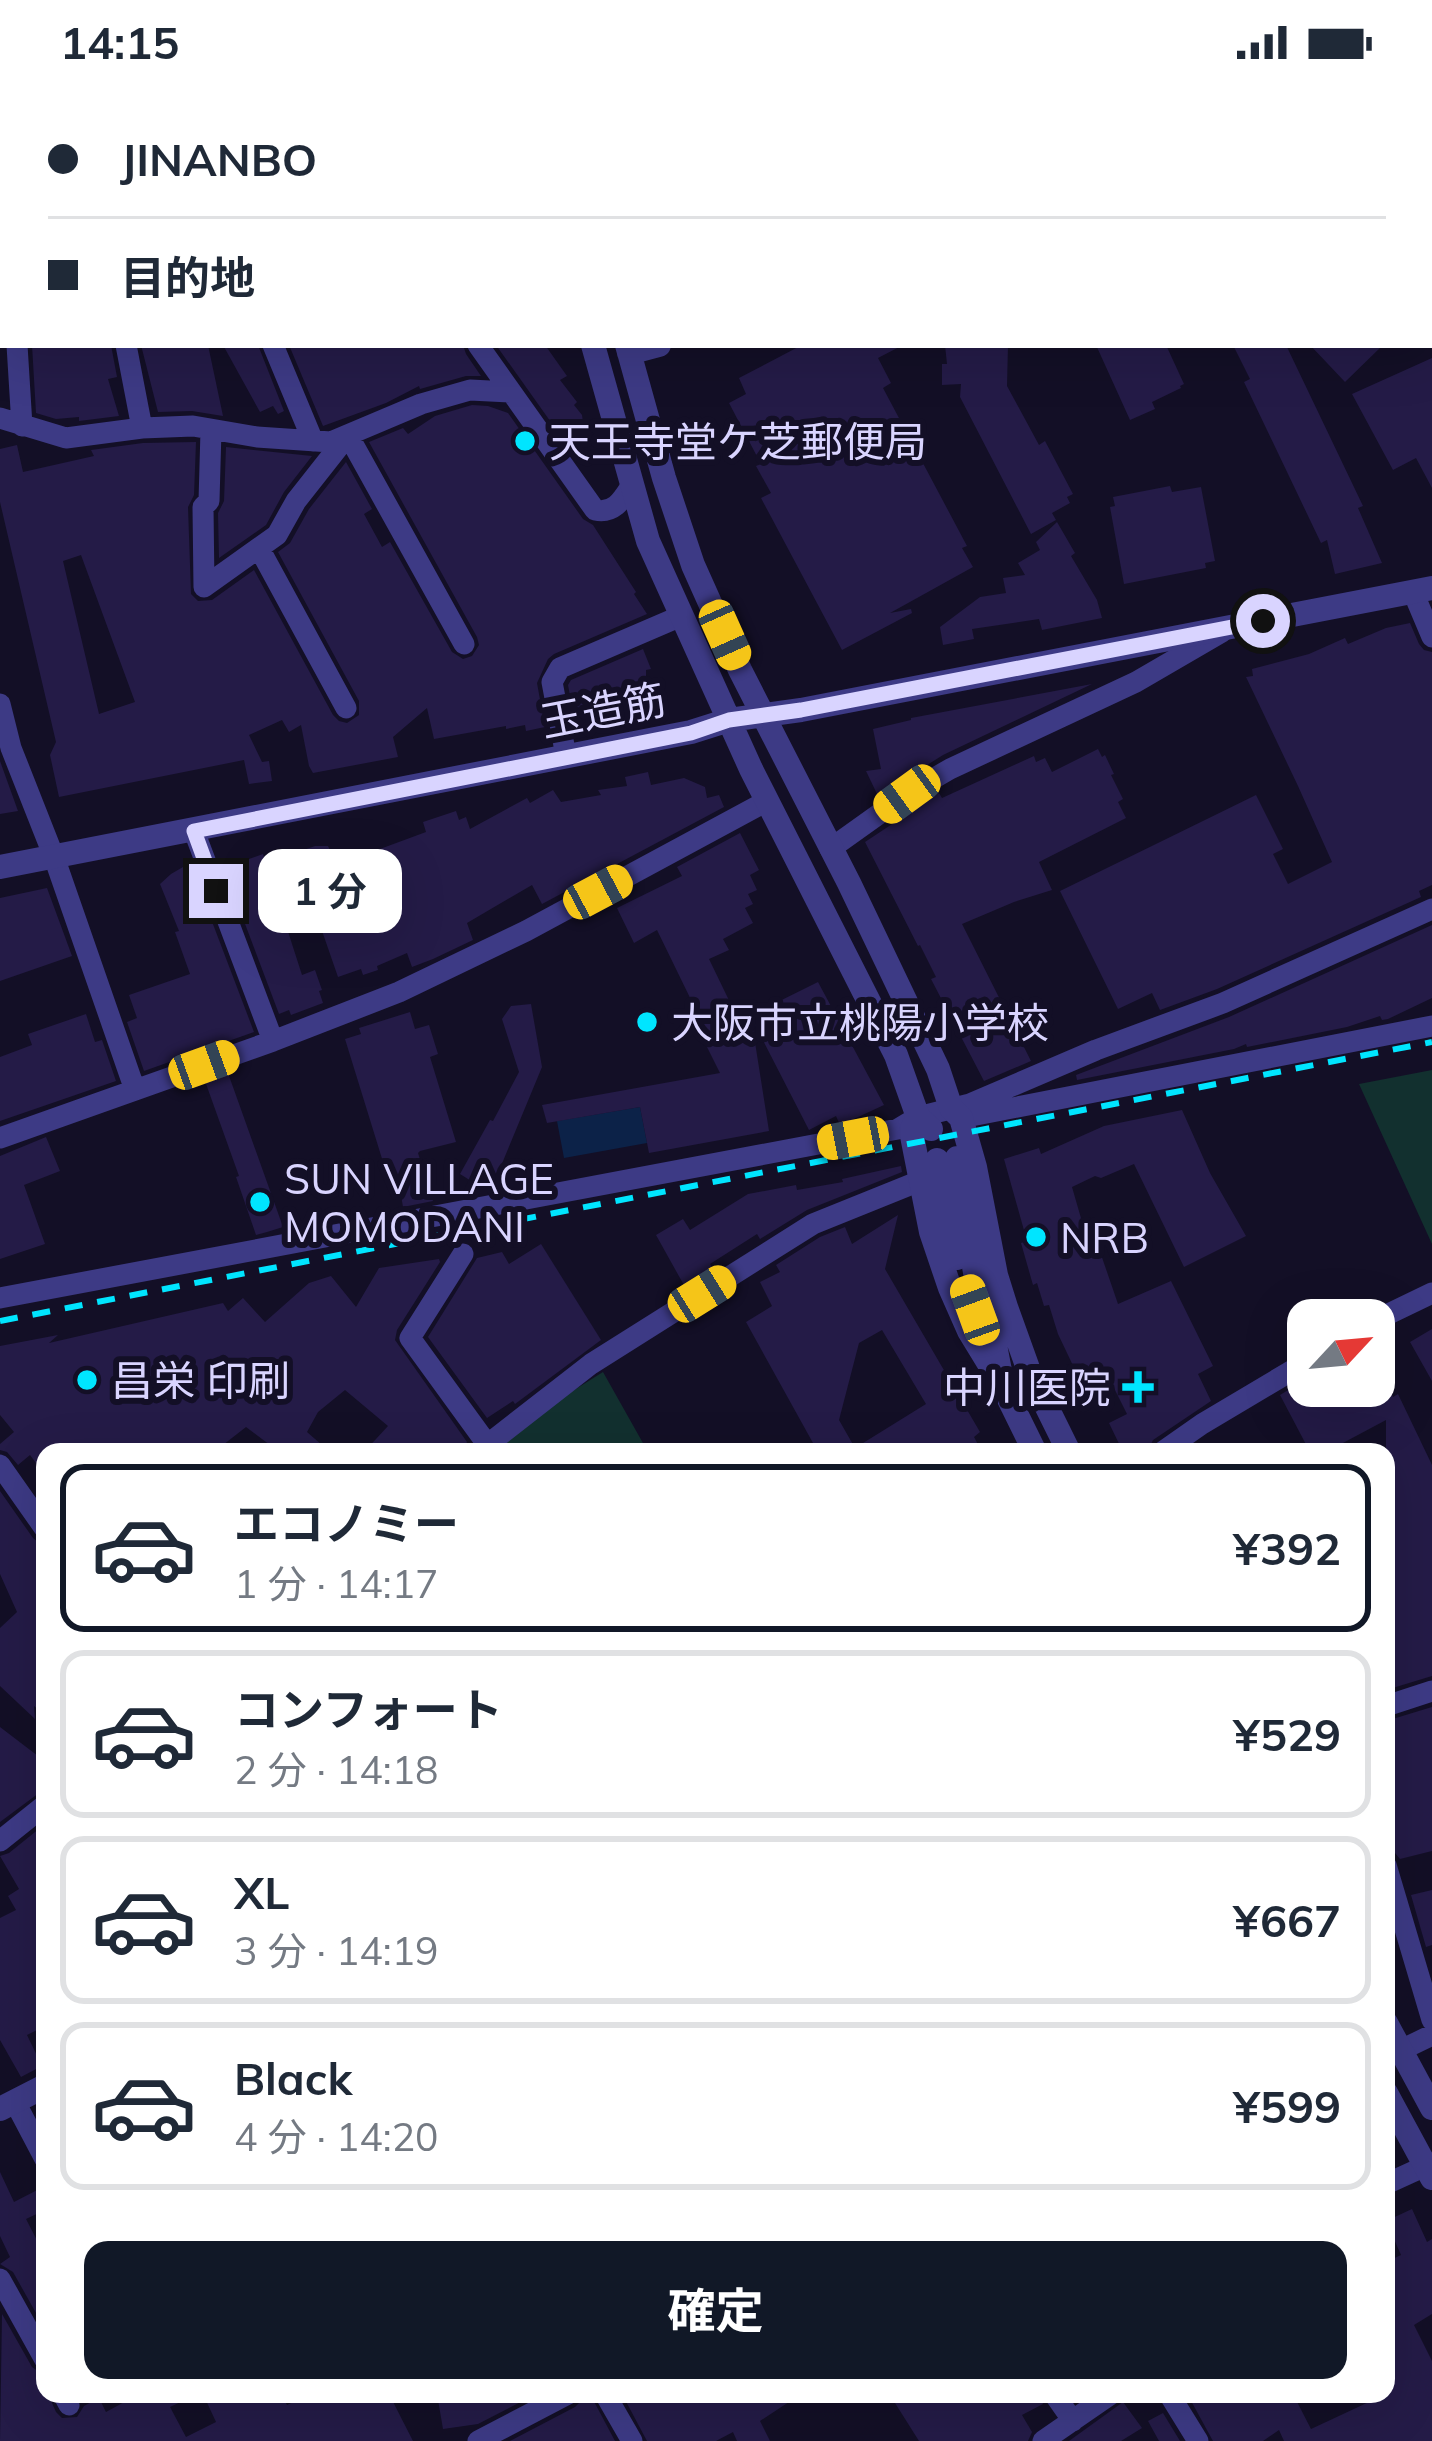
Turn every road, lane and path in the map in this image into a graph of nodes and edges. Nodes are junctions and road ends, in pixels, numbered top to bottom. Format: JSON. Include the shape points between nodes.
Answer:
{"nodes":[{"id":1,"x":17,"y":348,"type":"edge"},
{"id":2,"x":127,"y":348,"type":"edge"},
{"id":3,"x":275,"y":348,"type":"edge"},
{"id":4,"x":480,"y":348,"type":"edge"},
{"id":5,"x":594,"y":348,"type":"edge"},
{"id":6,"x":628,"y":349,"type":"edge"},
{"id":7,"x":510,"y":392,"type":"junction"},
{"id":8,"x":11,"y":422,"type":"edge"},
{"id":9,"x":142,"y":428,"type":"junction"},
{"id":10,"x":211,"y":430,"type":"junction"},
{"id":11,"x":348,"y":435,"type":"junction"},
{"id":12,"x":313,"y":441,"type":"junction"},
{"id":13,"x":631,"y":486,"type":"junction"},
{"id":14,"x":259,"y":548,"type":"junction"},
{"id":15,"x":1422,"y":590,"type":"edge"},
{"id":16,"x":681,"y":616,"type":"junction"},
{"id":17,"x":1233,"y":626,"type":"junction"},
{"id":18,"x":1432,"y":637,"type":"edge"},
{"id":19,"x":464,"y":644,"type":"dead end"},
{"id":20,"x":0,"y":704,"type":"edge"},
{"id":21,"x":346,"y":708,"type":"dead end"},
{"id":22,"x":765,"y":714,"type":"junction"},
{"id":23,"x":729,"y":720,"type":"junction"},
{"id":24,"x":566,"y":756,"type":"junction"},
{"id":25,"x":767,"y":801,"type":"junction"},
{"id":26,"x":194,"y":831,"type":"junction"},
{"id":27,"x":830,"y":849,"type":"junction"},
{"id":28,"x":54,"y":857,"type":"junction"},
{"id":29,"x":0,"y":867,"type":"edge"},
{"id":30,"x":1432,"y":909,"type":"edge"},
{"id":31,"x":1432,"y":1027,"type":"edge"},
{"id":32,"x":273,"y":1041,"type":"junction"},
{"id":33,"x":135,"y":1090,"type":"junction"},
{"id":34,"x":956,"y":1113,"type":"junction"},
{"id":35,"x":925,"y":1123,"type":"junction"},
{"id":36,"x":0,"y":1138,"type":"edge"},
{"id":37,"x":946,"y":1170,"type":"junction"},
{"id":38,"x":463,"y":1254,"type":"dead end"},
{"id":39,"x":1432,"y":1293,"type":"edge"},
{"id":40,"x":0,"y":1298,"type":"edge"},
{"id":41,"x":1395,"y":1311,"type":"edge"},
{"id":42,"x":1287,"y":1373,"type":"edge"},
{"id":43,"x":1002,"y":1385,"type":"junction"},
{"id":44,"x":479,"y":1443,"type":"edge"},
{"id":45,"x":488,"y":1443,"type":"edge"},
{"id":46,"x":1031,"y":1443,"type":"edge"},
{"id":47,"x":1065,"y":1443,"type":"edge"},
{"id":48,"x":1175,"y":1443,"type":"edge"},
{"id":49,"x":0,"y":1465,"type":"edge"},
{"id":50,"x":36,"y":1515,"type":"edge"},
{"id":51,"x":1432,"y":1691,"type":"edge"},
{"id":52,"x":1395,"y":1703,"type":"edge"},
{"id":53,"x":36,"y":1812,"type":"edge"},
{"id":54,"x":0,"y":1841,"type":"edge"},
{"id":55,"x":1395,"y":1894,"type":"edge"},
{"id":56,"x":1430,"y":2008,"type":"edge"},
{"id":57,"x":1432,"y":2036,"type":"edge"},
{"id":58,"x":1395,"y":2039,"type":"edge"},
{"id":59,"x":1401,"y":2050,"type":"junction"},
{"id":60,"x":36,"y":2091,"type":"edge"},
{"id":61,"x":7,"y":2106,"type":"edge"},
{"id":62,"x":1432,"y":2108,"type":"edge"},
{"id":63,"x":1395,"y":2109,"type":"edge"},
{"id":64,"x":36,"y":2146,"type":"edge"},
{"id":65,"x":1430,"y":2169,"type":"edge"},
{"id":66,"x":1395,"y":2181,"type":"edge"},
{"id":67,"x":0,"y":2279,"type":"edge"},
{"id":68,"x":36,"y":2344,"type":"edge"},
{"id":69,"x":551,"y":2403,"type":"edge"},
{"id":70,"x":610,"y":2403,"type":"edge"},
{"id":71,"x":1060,"y":2403,"type":"edge"},
{"id":72,"x":1098,"y":2403,"type":"edge"},
{"id":73,"x":1175,"y":2403,"type":"edge"},
{"id":74,"x":1073,"y":2421,"type":"junction"},
{"id":75,"x":478,"y":2441,"type":"edge"},
{"id":76,"x":632,"y":2441,"type":"edge"},
{"id":77,"x":1043,"y":2441,"type":"edge"},
{"id":78,"x":1198,"y":2441,"type":"edge"}],
"edges":[{"from":1,"to":8,"type":"street"},
{"from":2,"to":9,"type":"street"},
{"from":3,"to":12,"type":"street"},
{"from":4,"to":7,"type":"street"},
{"from":5,"to":13,"type":"street"},
{"from":6,"to":22,"type":"street","via":[[693,565]]},
{"from":7,"to":11,"type":"street","via":[[470,390]]},
{"from":7,"to":13,"type":"street","via":[[595,510],[613,508]]},
{"from":8,"to":9,"type":"street","via":[[66,438]]},
{"from":9,"to":10,"type":"street"},
{"from":10,"to":12,"type":"street"},
{"from":10,"to":14,"type":"street","via":[[204,587]]},
{"from":11,"to":12,"type":"street"},
{"from":11,"to":14,"type":"street","via":[[277,536]]},
{"from":11,"to":19,"type":"street"},
{"from":13,"to":16,"type":"street"},
{"from":14,"to":21,"type":"street"},
{"from":15,"to":17,"type":"street","name":"玉造筋"},
{"from":15,"to":18,"type":"street"},
{"from":16,"to":23,"type":"street"},
{"from":16,"to":24,"type":"street","via":[[560,668],[553,677]]},
{"from":17,"to":22,"type":"street","name":"玉造筋"},
{"from":17,"to":27,"type":"street","via":[[1136,682],[950,769]]},
{"from":20,"to":28,"type":"street"},
{"from":22,"to":23,"type":"street","name":"玉造筋"},
{"from":22,"to":27,"type":"street"},
{"from":23,"to":24,"type":"street","name":"玉造筋"},
{"from":23,"to":25,"type":"street"},
{"from":24,"to":26,"type":"street","name":"玉造筋"},
{"from":25,"to":32,"type":"street","via":[[526,931]]},
{"from":25,"to":35,"type":"street"},
{"from":26,"to":28,"type":"street","name":"玉造筋"},
{"from":26,"to":32,"type":"street"},
{"from":27,"to":34,"type":"street"},
{"from":28,"to":29,"type":"street","name":"玉造筋"},
{"from":28,"to":33,"type":"street"},
{"from":30,"to":34,"type":"street"},
{"from":31,"to":34,"type":"street"},
{"from":32,"to":33,"type":"street"},
{"from":33,"to":36,"type":"street"},
{"from":34,"to":35,"type":"street"},
{"from":34,"to":37,"type":"street"},
{"from":35,"to":37,"type":"street","via":[[911,1131]]},
{"from":35,"to":40,"type":"street"},
{"from":37,"to":43,"type":"street"},
{"from":37,"to":43,"type":"street","via":[[932,1232],[969,1331]]},
{"from":37,"to":45,"type":"street","via":[[813,1224],[591,1364]]},
{"from":37,"to":47,"type":"street"},
{"from":38,"to":44,"type":"street","via":[[410,1338]]},
{"from":39,"to":41,"type":"street"},
{"from":42,"to":48,"type":"street"},
{"from":43,"to":46,"type":"street"},
{"from":49,"to":50,"type":"street"},
{"from":51,"to":52,"type":"street"},
{"from":53,"to":54,"type":"street"},
{"from":55,"to":56,"type":"street"},
{"from":57,"to":59,"type":"street"},
{"from":58,"to":59,"type":"street"},
{"from":59,"to":62,"type":"street"},
{"from":60,"to":61,"type":"street"},
{"from":61,"to":64,"type":"street"},
{"from":63,"to":65,"type":"street"},
{"from":65,"to":66,"type":"street"},
{"from":67,"to":68,"type":"street"},
{"from":69,"to":75,"type":"street"},
{"from":70,"to":76,"type":"street"},
{"from":71,"to":74,"type":"street"},
{"from":72,"to":74,"type":"street"},
{"from":73,"to":78,"type":"street"},
{"from":74,"to":77,"type":"street"}]}
